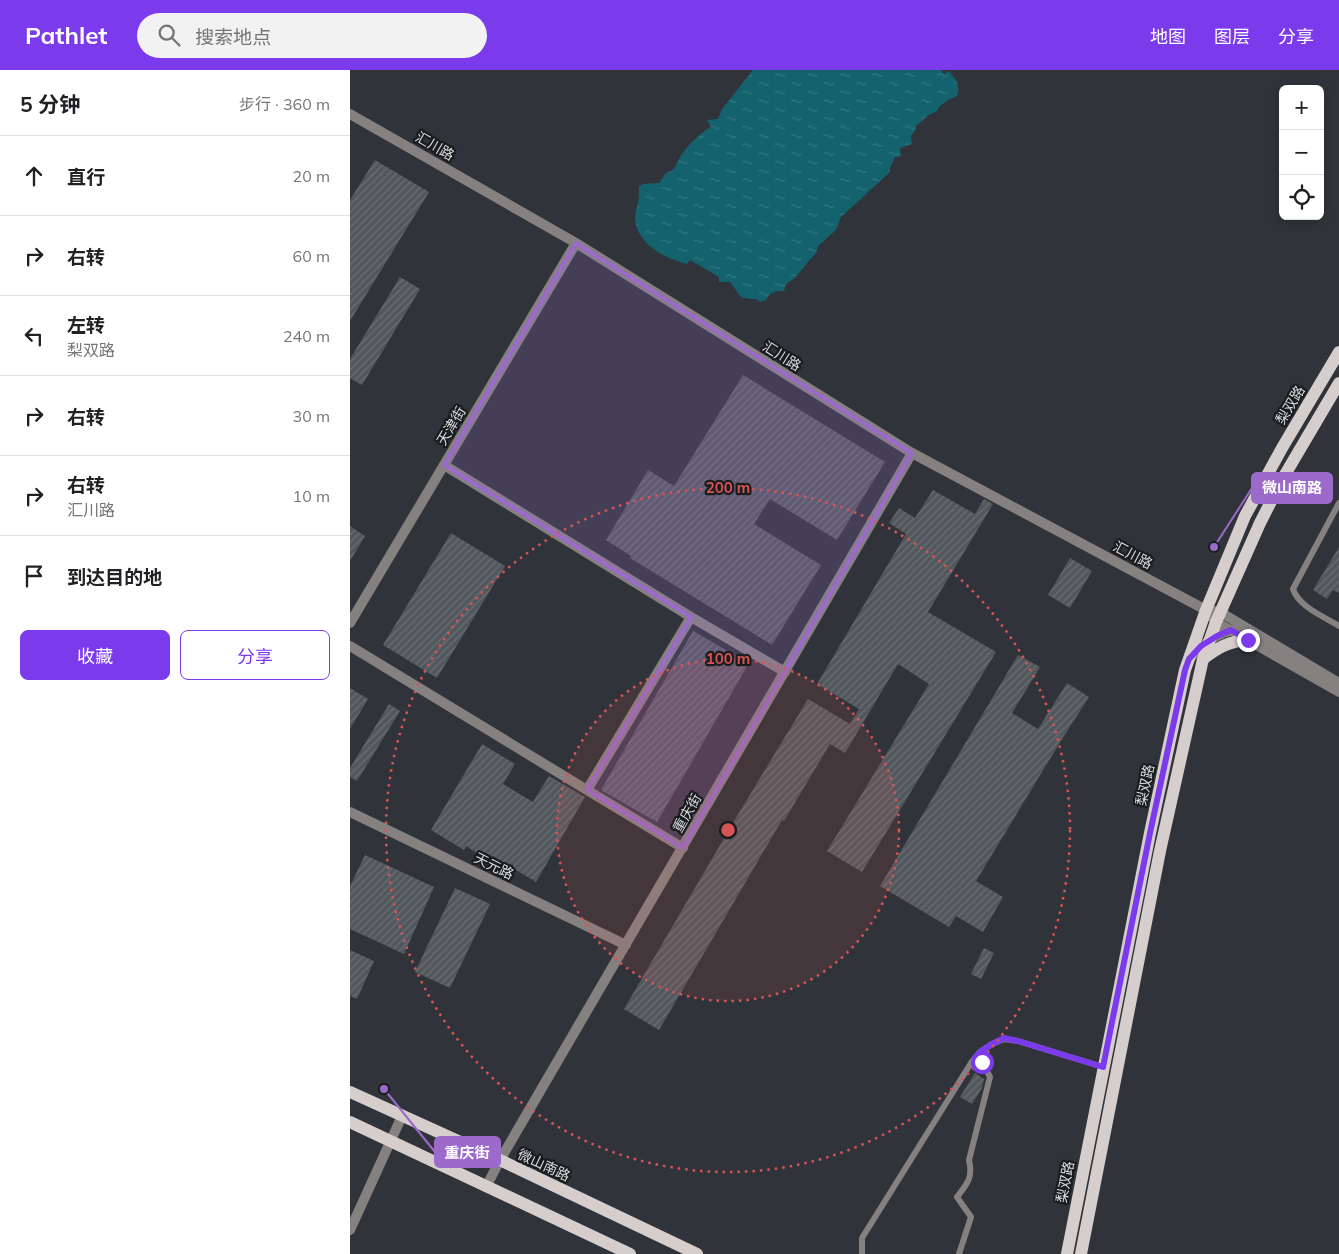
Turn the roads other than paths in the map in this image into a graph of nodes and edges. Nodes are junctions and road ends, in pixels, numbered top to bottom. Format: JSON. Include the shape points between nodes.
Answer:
{"nodes":[{"id":1,"x":350,"y":114,"type":"edge"},
{"id":2,"x":576,"y":243,"type":"junction"},
{"id":3,"x":1339,"y":352,"type":"edge"},
{"id":4,"x":1339,"y":383,"type":"edge"},
{"id":5,"x":912,"y":453,"type":"junction"},
{"id":6,"x":444,"y":465,"type":"junction"},
{"id":7,"x":1339,"y":503,"type":"edge"},
{"id":8,"x":1206,"y":610,"type":"junction"},
{"id":9,"x":691,"y":617,"type":"junction"},
{"id":10,"x":1218,"y":617,"type":"junction"},
{"id":11,"x":350,"y":623,"type":"edge"},
{"id":12,"x":1339,"y":626,"type":"edge"},
{"id":13,"x":1231,"y":630,"type":"junction"},
{"id":14,"x":1249,"y":635,"type":"junction"},
{"id":15,"x":1209,"y":641,"type":"junction"},
{"id":16,"x":350,"y":646,"type":"edge"},
{"id":17,"x":1189,"y":659,"type":"junction"},
{"id":18,"x":1203,"y":659,"type":"junction"},
{"id":19,"x":785,"y":672,"type":"junction"},
{"id":20,"x":1338,"y":688,"type":"edge"},
{"id":21,"x":587,"y":790,"type":"junction"},
{"id":22,"x":350,"y":812,"type":"edge"},
{"id":23,"x":682,"y":848,"type":"junction"},
{"id":24,"x":626,"y":945,"type":"junction"},
{"id":25,"x":977,"y":1056,"type":"junction"},
{"id":26,"x":1103,"y":1067,"type":"junction"},
{"id":27,"x":350,"y":1092,"type":"edge"},
{"id":28,"x":402,"y":1116,"type":"junction"},
{"id":29,"x":350,"y":1122,"type":"edge"},
{"id":30,"x":390,"y":1141,"type":"junction"},
{"id":31,"x":500,"y":1160,"type":"junction"},
{"id":32,"x":486,"y":1187,"type":"junction"},
{"id":33,"x":350,"y":1230,"type":"edge"},
{"id":34,"x":630,"y":1254,"type":"edge"},
{"id":35,"x":697,"y":1254,"type":"edge"},
{"id":36,"x":862,"y":1254,"type":"edge"},
{"id":37,"x":959,"y":1254,"type":"edge"},
{"id":38,"x":1067,"y":1254,"type":"edge"},
{"id":39,"x":1081,"y":1254,"type":"edge"}],
"edges":[{"from":1,"to":2,"type":"street","name":"汇川路"},
{"from":2,"to":5,"type":"street","name":"汇川路"},
{"from":2,"to":6,"type":"street","name":"天津街"},
{"from":3,"to":8,"type":"main road","name":"梨双路","via":[[1245,516]]},
{"from":4,"to":10,"type":"main road","name":"梨双路","via":[[1283,478]]},
{"from":5,"to":8,"type":"street","name":"汇川路"},
{"from":5,"to":19,"type":"street","name":"重庆街"},
{"from":6,"to":9,"type":"street"},
{"from":6,"to":11,"type":"street","name":"天津街"},
{"from":7,"to":12,"type":"lane","via":[[1294,589],[1302,603]]},
{"from":8,"to":10,"type":"street","name":"汇川路"},
{"from":8,"to":17,"type":"main road","name":"梨双路"},
{"from":9,"to":19,"type":"street"},
{"from":9,"to":21,"type":"street"},
{"from":10,"to":13,"type":"street","name":"汇川路"},
{"from":10,"to":14,"type":"street","name":"汇川路"},
{"from":10,"to":15,"type":"main road","name":"梨双路"},
{"from":13,"to":14,"type":"street","name":"汇川路"},
{"from":13,"to":15,"type":"street"},
{"from":14,"to":18,"type":"main road","via":[[1228,643]]},
{"from":14,"to":20,"type":"street","name":"汇川路"},
{"from":15,"to":17,"type":"street"},
{"from":15,"to":18,"type":"main road","name":"梨双路"},
{"from":16,"to":21,"type":"street"},
{"from":17,"to":26,"type":"main road","name":"梨双路"},
{"from":18,"to":39,"type":"main road","name":"梨双路","via":[[1162,843]]},
{"from":19,"to":23,"type":"street","name":"重庆街"},
{"from":21,"to":23,"type":"street"},
{"from":22,"to":24,"type":"street","name":"天元路"},
{"from":23,"to":24,"type":"street","name":"重庆街"},
{"from":24,"to":31,"type":"street","name":"重庆街"},
{"from":25,"to":26,"type":"lane","via":[[1004,1038]]},
{"from":25,"to":36,"type":"lane","via":[[862,1238]]},
{"from":25,"to":37,"type":"lane","via":[[990,1077],[969,1160],[972,1171],[967,1185],[957,1197],[971,1217]]},
{"from":26,"to":38,"type":"main road","name":"梨双路"},
{"from":27,"to":28,"type":"main road","name":"微山南路"},
{"from":28,"to":30,"type":"street"},
{"from":28,"to":31,"type":"main road","name":"微山南路"},
{"from":29,"to":30,"type":"main road"},
{"from":30,"to":32,"type":"main road"},
{"from":30,"to":33,"type":"street"},
{"from":31,"to":32,"type":"street","name":"重庆街"},
{"from":31,"to":35,"type":"main road","name":"微山南路"},
{"from":32,"to":34,"type":"main road"}]}
